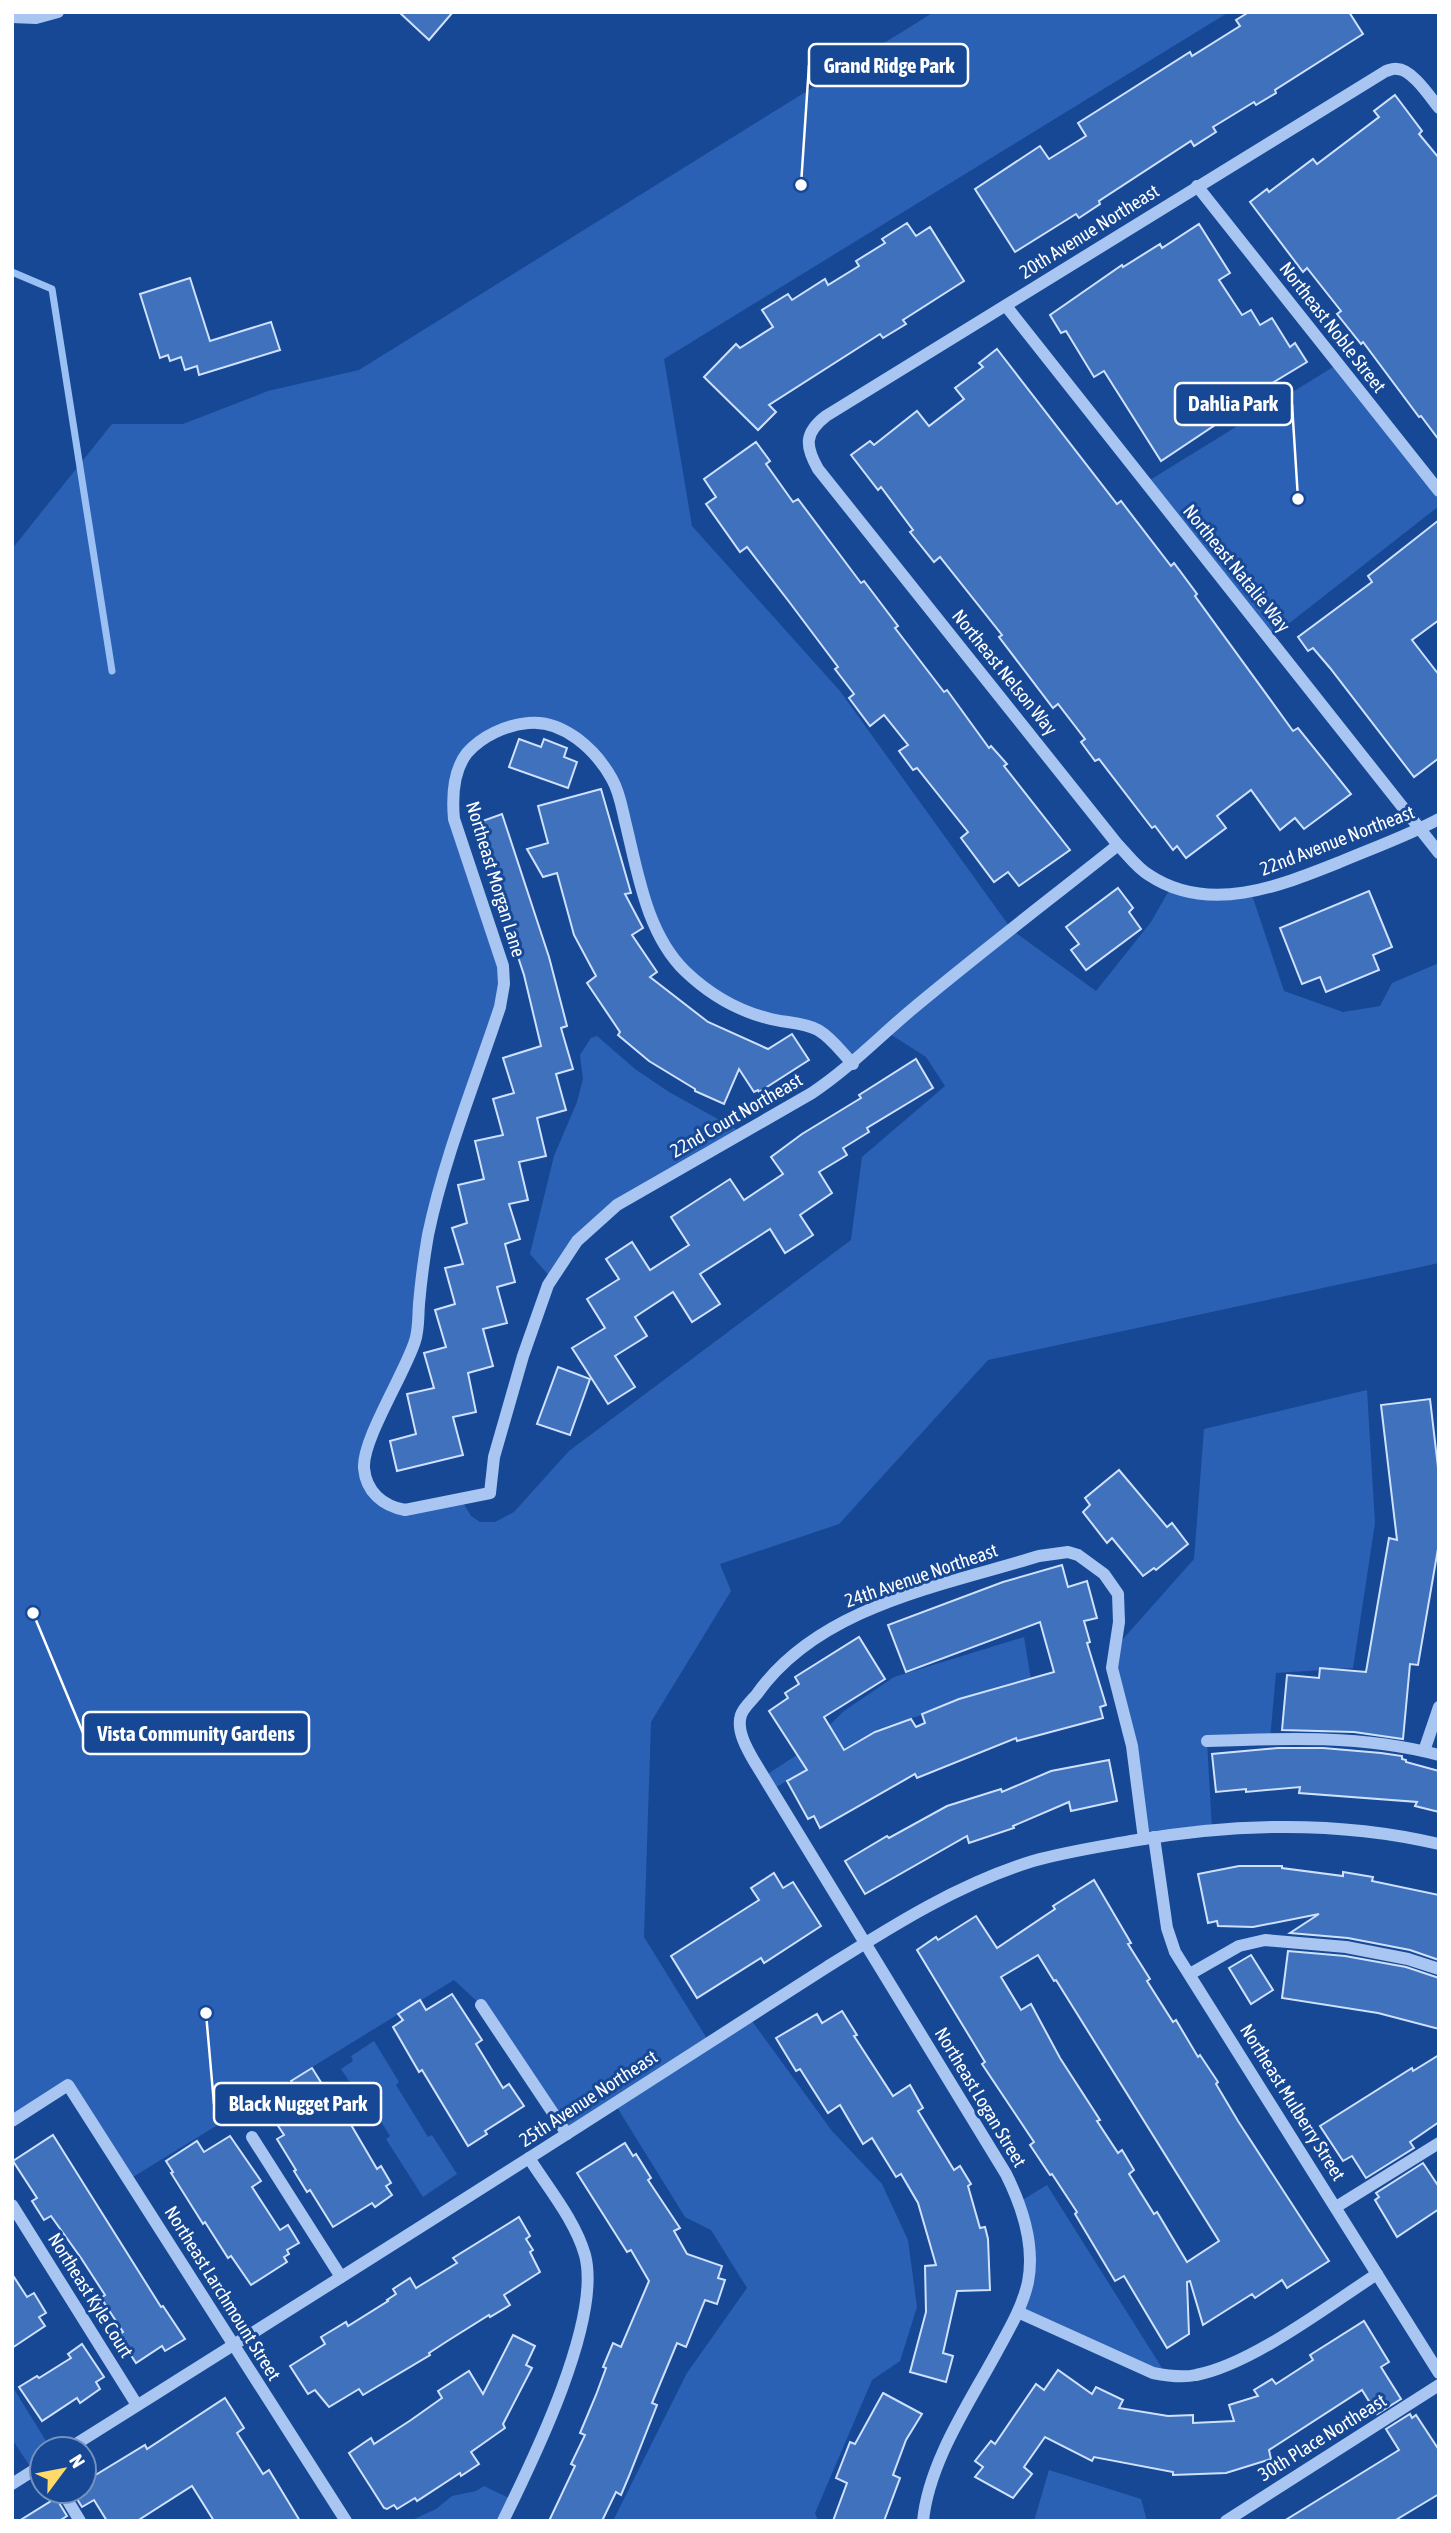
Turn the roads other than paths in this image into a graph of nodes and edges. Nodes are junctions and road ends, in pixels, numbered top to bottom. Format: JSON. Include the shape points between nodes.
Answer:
{"nodes":[{"id":1,"x":58,"y":12,"type":"edge"},
{"id":2,"x":12,"y":17,"type":"edge"},
{"id":3,"x":1439,"y":108,"type":"edge"},
{"id":4,"x":1197,"y":186,"type":"junction"},
{"id":5,"x":1006,"y":306,"type":"junction"},
{"id":6,"x":809,"y":436,"type":"joint"},
{"id":7,"x":1439,"y":491,"type":"edge"},
{"id":8,"x":1439,"y":819,"type":"edge"},
{"id":9,"x":1419,"y":830,"type":"junction"},
{"id":10,"x":1118,"y":845,"type":"junction"},
{"id":11,"x":1439,"y":853,"type":"edge"},
{"id":12,"x":1206,"y":895,"type":"joint"},
{"id":13,"x":853,"y":1064,"type":"junction"},
{"id":14,"x":490,"y":1493,"type":"joint"},
{"id":15,"x":1068,"y":1552,"type":"joint"},
{"id":16,"x":1439,"y":1707,"type":"edge"},
{"id":17,"x":741,"y":1716,"type":"joint"},
{"id":18,"x":1207,"y":1741,"type":"dead end"},
{"id":19,"x":1424,"y":1751,"type":"junction"},
{"id":20,"x":1439,"y":1755,"type":"edge"},
{"id":21,"x":1149,"y":1838,"type":"junction"},
{"id":22,"x":1439,"y":1844,"type":"edge"},
{"id":23,"x":865,"y":1943,"type":"junction"},
{"id":24,"x":1439,"y":1969,"type":"edge"},
{"id":25,"x":1190,"y":1974,"type":"junction"},
{"id":26,"x":481,"y":2005,"type":"dead end"},
{"id":27,"x":12,"y":2121,"type":"edge"},
{"id":28,"x":567,"y":2134,"type":"junction"},
{"id":29,"x":252,"y":2137,"type":"dead end"},
{"id":30,"x":1439,"y":2143,"type":"edge"},
{"id":31,"x":529,"y":2158,"type":"junction"},
{"id":32,"x":12,"y":2205,"type":"edge"},
{"id":33,"x":1336,"y":2207,"type":"junction"},
{"id":34,"x":1377,"y":2274,"type":"junction"},
{"id":35,"x":341,"y":2277,"type":"junction"},
{"id":36,"x":1018,"y":2312,"type":"junction"},
{"id":37,"x":233,"y":2345,"type":"junction"},
{"id":38,"x":1439,"y":2373,"type":"edge"},
{"id":39,"x":1439,"y":2385,"type":"edge"},
{"id":40,"x":137,"y":2405,"type":"junction"},
{"id":41,"x":90,"y":2435,"type":"edge"},
{"id":42,"x":28,"y":2474,"type":"edge"},
{"id":43,"x":12,"y":2484,"type":"edge"},
{"id":44,"x":70,"y":2505,"type":"edge"},
{"id":45,"x":80,"y":2521,"type":"edge"},
{"id":46,"x":346,"y":2521,"type":"edge"},
{"id":47,"x":503,"y":2521,"type":"edge"},
{"id":48,"x":923,"y":2521,"type":"edge"},
{"id":49,"x":1226,"y":2521,"type":"edge"}],
"edges":[{"from":1,"to":2,"type":"street","via":[[36,18]]},
{"from":3,"to":4,"type":"street","name":"20th Avenue Northeast","via":[[1419,83],[1398,68],[1386,71]]},
{"from":4,"to":5,"type":"street","name":"20th Avenue Northeast"},
{"from":4,"to":7,"type":"street","name":"Northeast Noble Street"},
{"from":5,"to":6,"type":"street","name":"20th Avenue Northeast","via":[[826,416]]},
{"from":5,"to":9,"type":"street","name":"Northeast Natalie Way"},
{"from":6,"to":10,"type":"street","name":"Northeast Nelson Way","via":[[810,454],[818,469]]},
{"from":8,"to":9,"type":"street","name":"22nd Avenue Northeast"},
{"from":9,"to":11,"type":"street","name":"Northeast Natalie Way"},
{"from":9,"to":12,"type":"street","name":"22nd Avenue Northeast","via":[[1265,890]]},
{"from":10,"to":12,"type":"street","name":"Northeast Nelson Way","via":[[1147,875],[1171,887]]},
{"from":10,"to":13,"type":"street","name":"22nd Court Northeast","via":[[909,1012]]},
{"from":13,"to":14,"type":"street","name":"22nd Court Northeast","via":[[812,1093],[617,1205],[577,1241],[548,1285],[523,1356],[494,1457]]},
{"from":13,"to":14,"type":"street","name":"Northeast Morgan Lane","via":[[820,1031],[736,1009],[676,961],[652,920],[613,779],[586,746],[551,724],[534,722],[499,730],[467,754],[452,797],[454,819],[503,966],[504,984],[438,1194],[416,1338],[364,1465],[370,1490],[392,1507],[419,1508]]},
{"from":15,"to":17,"type":"street","name":"24th Avenue Northeast","via":[[1039,1556],[863,1611],[785,1660]]},
{"from":15,"to":21,"type":"street","name":"Northeast Mulberry Street","via":[[1089,1561],[1118,1594],[1112,1668]]},
{"from":16,"to":19,"type":"street"},
{"from":17,"to":23,"type":"street","name":"Northeast Logan Street","via":[[742,1734],[754,1761]]},
{"from":18,"to":19,"type":"street","via":[[1354,1740]]},
{"from":19,"to":20,"type":"street"},
{"from":21,"to":22,"type":"street","name":"25th Avenue Northeast","via":[[1298,1825],[1397,1834]]},
{"from":21,"to":23,"type":"street","name":"25th Avenue Northeast","via":[[1030,1862],[933,1903]]},
{"from":21,"to":25,"type":"street","name":"Northeast Mulberry Street","via":[[1167,1928],[1175,1952]]},
{"from":23,"to":28,"type":"street","name":"25th Avenue Northeast"},
{"from":23,"to":36,"type":"street","name":"Northeast Logan Street","via":[[1019,2202],[1029,2257],[1028,2282]]},
{"from":24,"to":25,"type":"street","via":[[1346,1947],[1265,1940],[1239,1946]]},
{"from":25,"to":33,"type":"street","name":"Northeast Mulberry Street"},
{"from":26,"to":28,"type":"street"},
{"from":27,"to":37,"type":"street","name":"Northeast Larchmount Street","via":[[68,2085]]},
{"from":28,"to":31,"type":"street","name":"25th Avenue Northeast"},
{"from":29,"to":35,"type":"street"},
{"from":30,"to":33,"type":"street"},
{"from":31,"to":35,"type":"street","name":"25th Avenue Northeast"},
{"from":31,"to":47,"type":"street","via":[[576,2232],[584,2255],[588,2295],[535,2456]]},
{"from":32,"to":40,"type":"street","name":"Northeast Kyle Court"},
{"from":33,"to":34,"type":"street","name":"Northeast Mulberry Street"},
{"from":34,"to":36,"type":"street","via":[[1266,2345],[1196,2375],[1153,2373]]},
{"from":34,"to":38,"type":"street","name":"Northeast Mulberry Street"},
{"from":35,"to":37,"type":"street","name":"25th Avenue Northeast"},
{"from":36,"to":48,"type":"street","name":"Northeast Logan Street","via":[[936,2465]]},
{"from":37,"to":40,"type":"street","name":"25th Avenue Northeast"},
{"from":37,"to":46,"type":"street","name":"Northeast Larchmount Street"},
{"from":39,"to":49,"type":"street","name":"30th Place Northeast"},
{"from":40,"to":41,"type":"street","name":"25th Avenue Northeast"},
{"from":42,"to":43,"type":"street"},
{"from":44,"to":45,"type":"street"}]}
